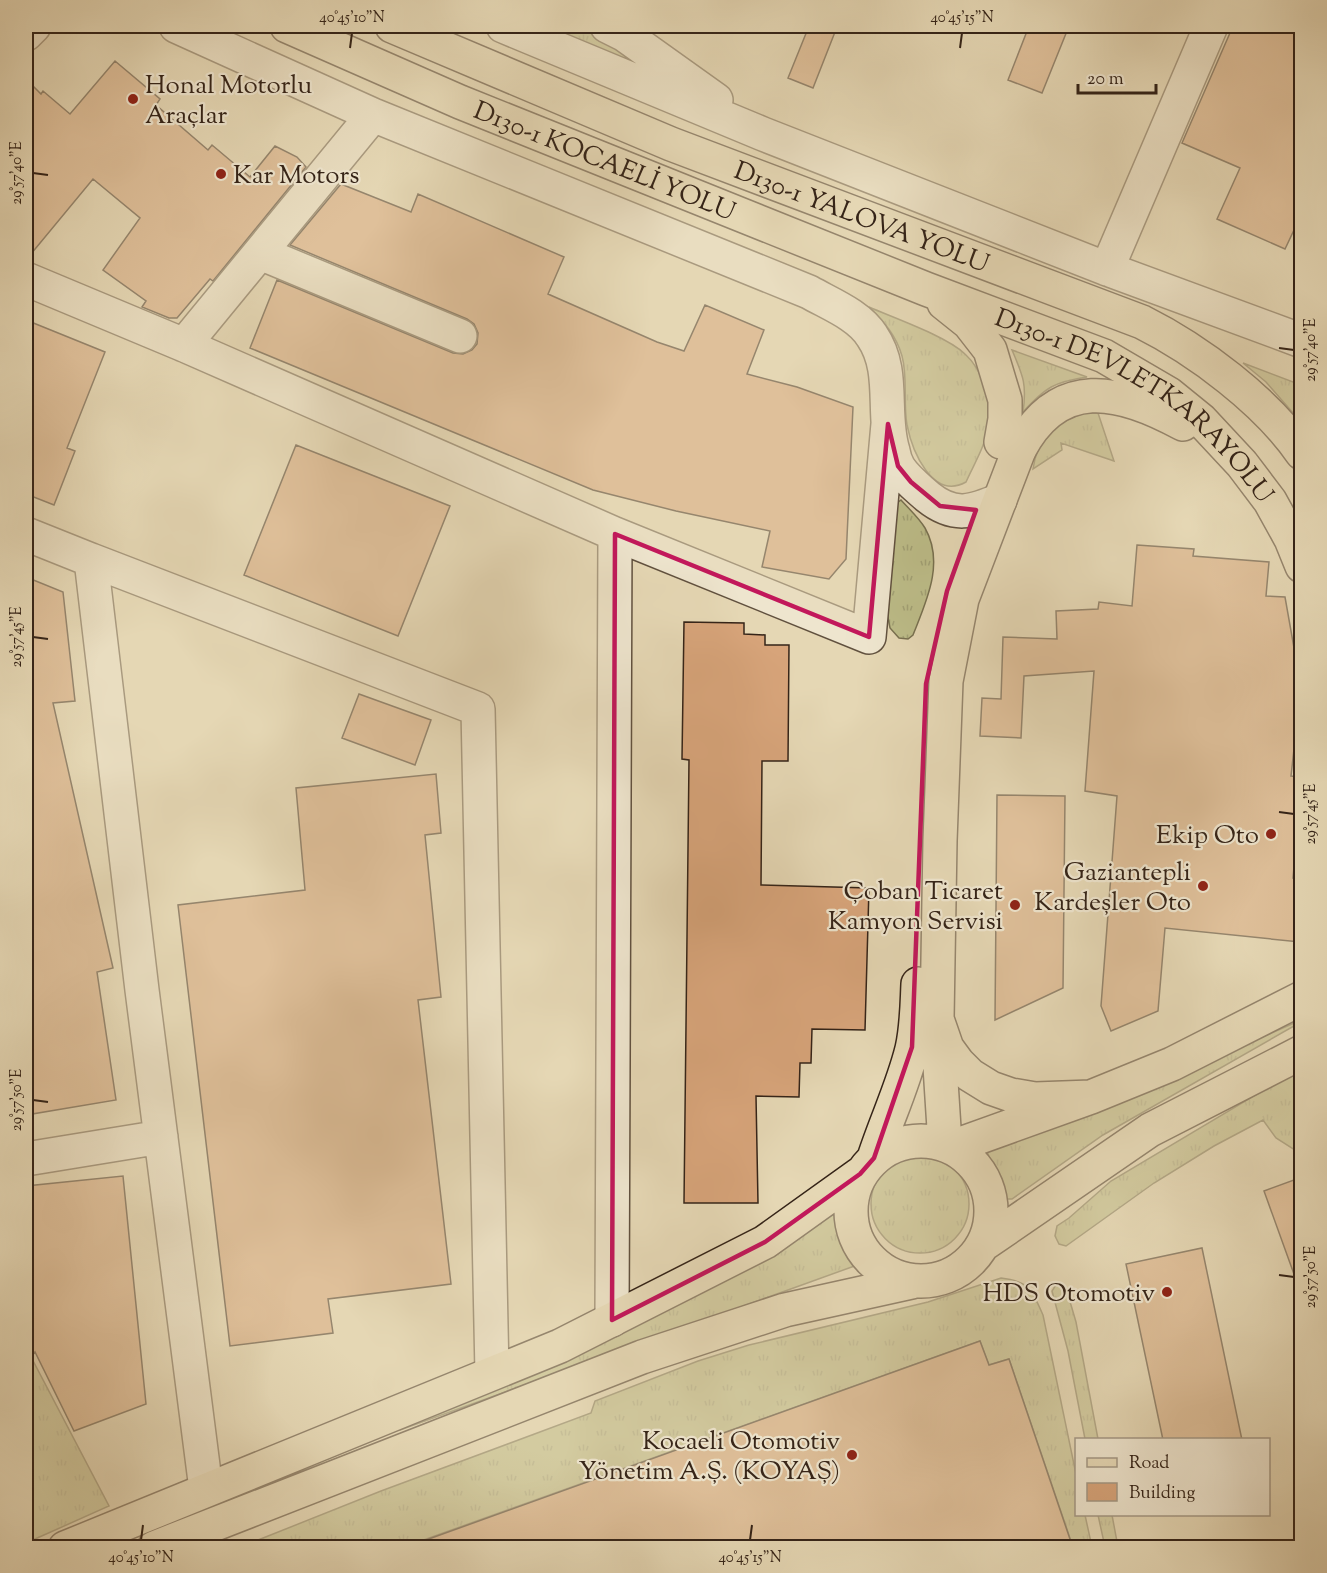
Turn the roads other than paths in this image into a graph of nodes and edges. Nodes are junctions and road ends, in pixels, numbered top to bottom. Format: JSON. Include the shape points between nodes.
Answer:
{"nodes":[{"id":1,"x":34,"y":26,"type":"edge"},
{"id":2,"x":176,"y":26,"type":"edge"},
{"id":3,"x":287,"y":26,"type":"edge"},
{"id":4,"x":392,"y":26,"type":"edge"},
{"id":5,"x":503,"y":26,"type":"edge"},
{"id":6,"x":607,"y":26,"type":"edge"},
{"id":7,"x":1211,"y":26,"type":"edge"},
{"id":8,"x":26,"y":34,"type":"edge"},
{"id":9,"x":374,"y":115,"type":"junction"},
{"id":10,"x":763,"y":134,"type":"junction"},
{"id":11,"x":260,"y":253,"type":"junction"},
{"id":12,"x":1107,"y":269,"type":"junction"},
{"id":13,"x":26,"y":279,"type":"edge"},
{"id":14,"x":926,"y":289,"type":"junction"},
{"id":15,"x":460,"y":336,"type":"dead end"},
{"id":16,"x":1302,"y":341,"type":"edge"},
{"id":17,"x":184,"y":345,"type":"junction"},
{"id":18,"x":888,"y":424,"type":"junction"},
{"id":19,"x":1010,"y":446,"type":"junction"},
{"id":20,"x":1302,"y":453,"type":"edge"},
{"id":21,"x":1242,"y":464,"type":"junction"},
{"id":22,"x":988,"y":505,"type":"junction"},
{"id":23,"x":26,"y":534,"type":"edge"},
{"id":24,"x":615,"y":534,"type":"junction"},
{"id":25,"x":91,"y":560,"type":"junction"},
{"id":26,"x":1302,"y":566,"type":"edge"},
{"id":27,"x":1302,"y":998,"type":"edge"},
{"id":28,"x":937,"y":1019,"type":"junction"},
{"id":29,"x":1302,"y":1052,"type":"edge"},
{"id":30,"x":1091,"y":1097,"type":"junction"},
{"id":31,"x":161,"y":1137,"type":"junction"},
{"id":32,"x":948,"y":1146,"type":"junction"},
{"id":33,"x":26,"y":1159,"type":"edge"},
{"id":34,"x":867,"y":1166,"type":"junction"},
{"id":35,"x":984,"y":1244,"type":"junction"},
{"id":36,"x":912,"y":1282,"type":"junction"},
{"id":37,"x":612,"y":1320,"type":"junction"},
{"id":38,"x":492,"y":1373,"type":"junction"},
{"id":39,"x":206,"y":1489,"type":"junction"},
{"id":40,"x":65,"y":1548,"type":"edge"},
{"id":41,"x":154,"y":1548,"type":"edge"}],
"edges":[{"from":1,"to":8,"type":"street"},
{"from":2,"to":9,"type":"street"},
{"from":3,"to":14,"type":"main road","name":"D130-1 KOCAELİ YOLU","via":[[460,102]]},
{"from":4,"to":20,"type":"main road","name":"D130-1 YALOVA YOLU","via":[[671,144],[1142,322],[1222,372],[1271,417]]},
{"from":5,"to":10,"type":"street"},
{"from":6,"to":10,"type":"street"},
{"from":7,"to":12,"type":"street"},
{"from":9,"to":11,"type":"street"},
{"from":9,"to":18,"type":"street","via":[[809,292],[852,317],[871,334],[883,356]]},
{"from":10,"to":12,"type":"street"},
{"from":11,"to":15,"type":"street"},
{"from":11,"to":17,"type":"street"},
{"from":12,"to":16,"type":"street"},
{"from":13,"to":17,"type":"street"},
{"from":14,"to":19,"type":"main road","via":[[969,323],[990,350],[1005,400]]},
{"from":14,"to":21,"type":"main road","name":"D130-1 DEVLETKARAYOLU","via":[[1113,361],[1169,394],[1201,420]]},
{"from":17,"to":24,"type":"street"},
{"from":18,"to":22,"type":"street","via":[[897,466],[940,506],[952,510]]},
{"from":18,"to":24,"type":"street","via":[[869,637]]},
{"from":19,"to":21,"type":"main road","via":[[1043,416],[1083,395],[1104,394],[1157,410]]},
{"from":19,"to":22,"type":"main road"},
{"from":21,"to":26,"type":"main road","name":"D130-1 DEVLETKARAYOLU","via":[[1270,501]]},
{"from":22,"to":28,"type":"main road","via":[[962,599],[946,681]]},
{"from":22,"to":34,"type":"main road","via":[[947,591],[926,684],[916,1021],[905,1073]]},
{"from":23,"to":25,"type":"street"},
{"from":24,"to":37,"type":"street"},
{"from":25,"to":31,"type":"street"},
{"from":25,"to":38,"type":"street","via":[[478,709]]},
{"from":27,"to":30,"type":"main road","via":[[1172,1064]]},
{"from":28,"to":30,"type":"main road","via":[[957,1063],[991,1088],[1035,1099]]},
{"from":28,"to":32,"type":"main road"},
{"from":29,"to":35,"type":"main road","via":[[1150,1130]]},
{"from":30,"to":32,"type":"main road"},
{"from":31,"to":33,"type":"street"},
{"from":31,"to":39,"type":"street"},
{"from":32,"to":34,"type":"main road","via":[[932,1140],[911,1140],[891,1146]]},
{"from":32,"to":35,"type":"main road","via":[[970,1160],[984,1178],[991,1200],[991,1222]]},
{"from":34,"to":36,"type":"main road","via":[[852,1196],[850,1220],[857,1242],[871,1261],[890,1275]]},
{"from":34,"to":37,"type":"main road","via":[[765,1242]]},
{"from":35,"to":36,"type":"main road","via":[[954,1274],[934,1281]]},
{"from":36,"to":41,"type":"main road","via":[[785,1310],[642,1357]]},
{"from":37,"to":38,"type":"main road"},
{"from":38,"to":39,"type":"main road"},
{"from":39,"to":40,"type":"main road"}]}
